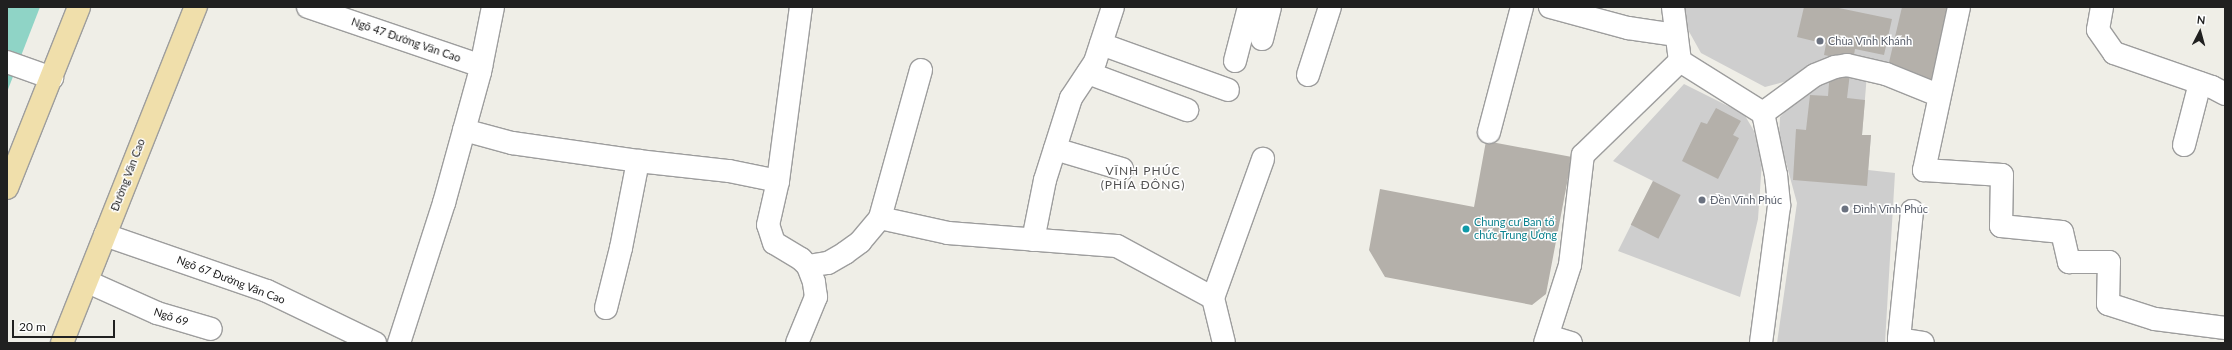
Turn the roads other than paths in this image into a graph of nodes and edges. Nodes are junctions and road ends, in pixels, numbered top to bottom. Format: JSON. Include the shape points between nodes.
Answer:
{"nodes":[{"id":1,"x":79,"y":7,"type":"edge"},
{"id":2,"x":196,"y":7,"type":"edge"},
{"id":3,"x":308,"y":7,"type":"edge"},
{"id":4,"x":493,"y":7,"type":"edge"},
{"id":5,"x":801,"y":7,"type":"edge"},
{"id":6,"x":1113,"y":7,"type":"edge"},
{"id":7,"x":1249,"y":7,"type":"edge"},
{"id":8,"x":1270,"y":7,"type":"edge"},
{"id":9,"x":1330,"y":7,"type":"edge"},
{"id":10,"x":1522,"y":7,"type":"edge"},
{"id":11,"x":1550,"y":7,"type":"edge"},
{"id":12,"x":1673,"y":7,"type":"edge"},
{"id":13,"x":1959,"y":7,"type":"edge"},
{"id":14,"x":2102,"y":7,"type":"edge"},
{"id":15,"x":1676,"y":35,"type":"junction"},
{"id":16,"x":1262,"y":39,"type":"dead end"},
{"id":17,"x":1102,"y":44,"type":"junction"},
{"id":18,"x":1235,"y":61,"type":"dead end"},
{"id":19,"x":1680,"y":61,"type":"junction"},
{"id":20,"x":7,"y":62,"type":"edge"},
{"id":21,"x":481,"y":66,"type":"junction"},
{"id":22,"x":921,"y":70,"type":"dead end"},
{"id":23,"x":1088,"y":73,"type":"junction"},
{"id":24,"x":1308,"y":75,"type":"dead end"},
{"id":25,"x":52,"y":78,"type":"junction"},
{"id":26,"x":2200,"y":83,"type":"junction"},
{"id":27,"x":1228,"y":90,"type":"dead end"},
{"id":28,"x":2225,"y":94,"type":"edge"},
{"id":29,"x":1938,"y":95,"type":"junction"},
{"id":30,"x":1187,"y":110,"type":"dead end"},
{"id":31,"x":1763,"y":113,"type":"junction"},
{"id":32,"x":464,"y":130,"type":"junction"},
{"id":33,"x":1489,"y":132,"type":"dead end"},
{"id":34,"x":2184,"y":145,"type":"dead end"},
{"id":35,"x":1055,"y":149,"type":"junction"},
{"id":36,"x":1263,"y":159,"type":"dead end"},
{"id":37,"x":638,"y":161,"type":"junction"},
{"id":38,"x":1122,"y":169,"type":"dead end"},
{"id":39,"x":778,"y":181,"type":"junction"},
{"id":40,"x":7,"y":188,"type":"edge"},
{"id":41,"x":1912,"y":211,"type":"dead end"},
{"id":42,"x":880,"y":218,"type":"junction"},
{"id":43,"x":105,"y":235,"type":"junction"},
{"id":44,"x":1033,"y":240,"type":"junction"},
{"id":45,"x":808,"y":266,"type":"junction"},
{"id":46,"x":88,"y":282,"type":"junction"},
{"id":47,"x":1212,"y":298,"type":"junction"},
{"id":48,"x":606,"y":308,"type":"dead end"},
{"id":49,"x":2225,"y":328,"type":"edge"},
{"id":50,"x":211,"y":329,"type":"dead end"},
{"id":51,"x":1546,"y":339,"type":"edge"},
{"id":52,"x":62,"y":343,"type":"edge"},
{"id":53,"x":375,"y":343,"type":"edge"},
{"id":54,"x":399,"y":343,"type":"edge"},
{"id":55,"x":797,"y":343,"type":"edge"},
{"id":56,"x":1224,"y":343,"type":"edge"},
{"id":57,"x":1571,"y":343,"type":"edge"},
{"id":58,"x":1761,"y":343,"type":"edge"},
{"id":59,"x":1923,"y":343,"type":"edge"}],
"edges":[{"from":1,"to":25,"type":"main road"},
{"from":2,"to":43,"type":"main road","name":"Đường Văn Cao"},
{"from":3,"to":21,"type":"street","name":"Ngõ 47 Đường Văn Cao"},
{"from":4,"to":21,"type":"street"},
{"from":5,"to":39,"type":"street"},
{"from":6,"to":17,"type":"street"},
{"from":7,"to":18,"type":"street"},
{"from":8,"to":16,"type":"street"},
{"from":9,"to":24,"type":"street"},
{"from":10,"to":33,"type":"street"},
{"from":11,"to":15,"type":"street","via":[[1628,28]]},
{"from":12,"to":15,"type":"street"},
{"from":13,"to":29,"type":"street"},
{"from":14,"to":26,"type":"street","via":[[2098,30],[2114,53]]},
{"from":15,"to":19,"type":"street"},
{"from":17,"to":23,"type":"street"},
{"from":17,"to":27,"type":"street"},
{"from":19,"to":31,"type":"street"},
{"from":19,"to":51,"type":"street","via":[[1583,156],[1570,265]]},
{"from":20,"to":25,"type":"street"},
{"from":21,"to":32,"type":"street"},
{"from":22,"to":42,"type":"street"},
{"from":23,"to":30,"type":"street"},
{"from":23,"to":35,"type":"street","via":[[1070,98]]},
{"from":25,"to":40,"type":"main road"},
{"from":26,"to":28,"type":"street"},
{"from":26,"to":34,"type":"street"},
{"from":29,"to":31,"type":"street","via":[[1886,74],[1847,65],[1816,75]]},
{"from":29,"to":49,"type":"street","via":[[1924,170],[2002,175],[2001,226],[2062,232],[2069,262],[2109,262],[2108,304],[2155,319]]},
{"from":31,"to":58,"type":"street","via":[[1776,175],[1778,206]]},
{"from":32,"to":37,"type":"street","via":[[512,143]]},
{"from":32,"to":54,"type":"street","via":[[444,203]]},
{"from":35,"to":38,"type":"street"},
{"from":35,"to":44,"type":"street","via":[[1045,180]]},
{"from":36,"to":47,"type":"street"},
{"from":37,"to":39,"type":"street","via":[[729,171]]},
{"from":37,"to":48,"type":"street"},
{"from":39,"to":45,"type":"street","via":[[768,225],[770,236],[774,243]]},
{"from":41,"to":59,"type":"street","via":[[1898,339]]},
{"from":42,"to":44,"type":"street","via":[[948,233]]},
{"from":42,"to":45,"type":"street","via":[[860,242],[845,253],[828,263]]},
{"from":43,"to":46,"type":"main road","name":"Đường Văn Cao"},
{"from":43,"to":53,"type":"street","name":"Ngõ 67 Đường Văn Cao","via":[[267,291]]},
{"from":44,"to":47,"type":"street","via":[[1117,246]]},
{"from":45,"to":55,"type":"street","via":[[816,297]]},
{"from":46,"to":50,"type":"street","name":"Ngõ 69","via":[[157,313]]},
{"from":46,"to":52,"type":"main road","name":"Đường Văn Cao"},
{"from":47,"to":56,"type":"street"},
{"from":51,"to":57,"type":"street"}]}
